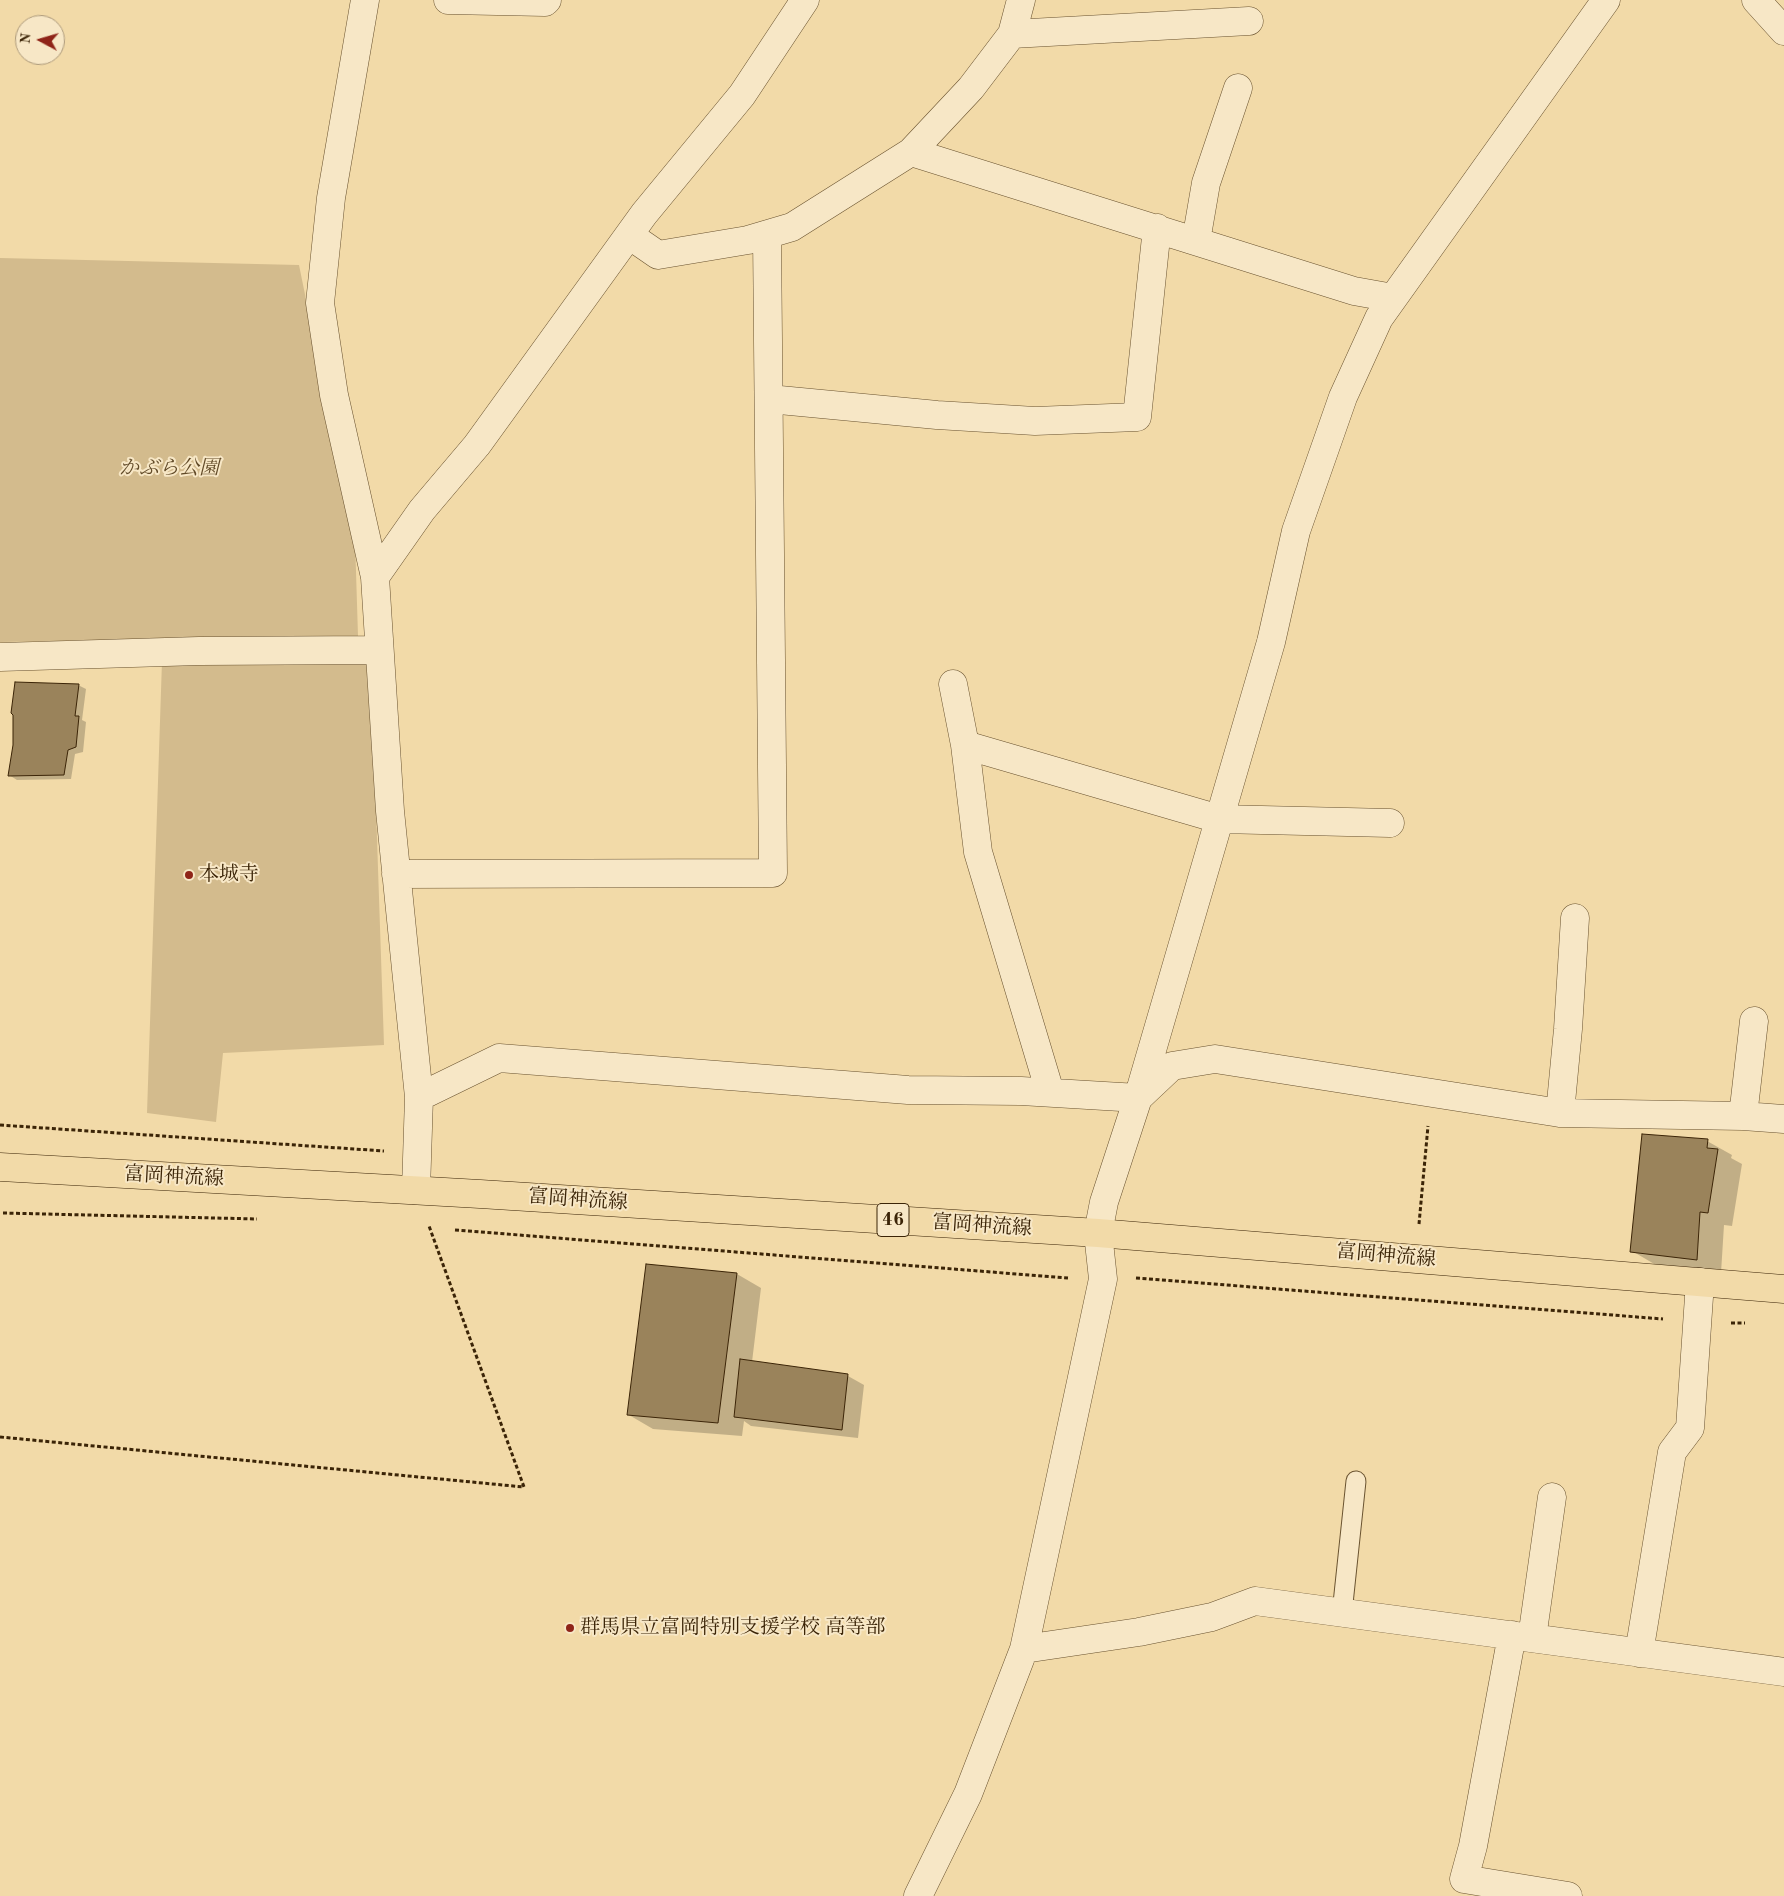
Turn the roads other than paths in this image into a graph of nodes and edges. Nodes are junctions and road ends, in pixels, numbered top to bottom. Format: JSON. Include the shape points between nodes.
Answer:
{"nodes":[{"id":1,"x":365,"y":0,"type":"edge"},
{"id":2,"x":448,"y":0,"type":"edge"},
{"id":3,"x":547,"y":0,"type":"edge"},
{"id":4,"x":805,"y":0,"type":"edge"},
{"id":5,"x":1021,"y":0,"type":"edge"},
{"id":6,"x":1606,"y":0,"type":"edge"},
{"id":7,"x":1756,"y":0,"type":"edge"},
{"id":8,"x":1249,"y":21,"type":"dead end"},
{"id":9,"x":1784,"y":31,"type":"edge"},
{"id":10,"x":1012,"y":34,"type":"junction"},
{"id":11,"x":1238,"y":88,"type":"dead end"},
{"id":12,"x":911,"y":152,"type":"junction"},
{"id":13,"x":1157,"y":228,"type":"junction"},
{"id":14,"x":629,"y":235,"type":"junction"},
{"id":15,"x":767,"y":235,"type":"junction"},
{"id":16,"x":1196,"y":241,"type":"junction"},
{"id":17,"x":1393,"y":298,"type":"junction"},
{"id":18,"x":770,"y":399,"type":"junction"},
{"id":19,"x":375,"y":577,"type":"junction"},
{"id":20,"x":379,"y":650,"type":"junction"},
{"id":21,"x":0,"y":657,"type":"edge"},
{"id":22,"x":953,"y":684,"type":"dead end"},
{"id":23,"x":965,"y":745,"type":"junction"},
{"id":24,"x":1219,"y":819,"type":"junction"},
{"id":25,"x":1390,"y":823,"type":"dead end"},
{"id":26,"x":396,"y":874,"type":"junction"},
{"id":27,"x":1574,"y":918,"type":"dead end"},
{"id":28,"x":1754,"y":1021,"type":"dead end"},
{"id":29,"x":1050,"y":1092,"type":"junction"},
{"id":30,"x":419,"y":1097,"type":"junction"},
{"id":31,"x":1138,"y":1098,"type":"junction"},
{"id":32,"x":1560,"y":1113,"type":"junction"},
{"id":33,"x":1744,"y":1116,"type":"junction"},
{"id":34,"x":1784,"y":1118,"type":"edge"},
{"id":35,"x":0,"y":1168,"type":"edge"},
{"id":36,"x":416,"y":1190,"type":"junction"},
{"id":37,"x":1098,"y":1233,"type":"junction"},
{"id":38,"x":1700,"y":1282,"type":"junction"},
{"id":39,"x":1784,"y":1289,"type":"edge"},
{"id":40,"x":1356,"y":1481,"type":"dead end"},
{"id":41,"x":1552,"y":1497,"type":"dead end"},
{"id":42,"x":1342,"y":1613,"type":"junction"},
{"id":43,"x":1522,"y":1637,"type":"junction"},
{"id":44,"x":1024,"y":1649,"type":"junction"},
{"id":45,"x":1639,"y":1652,"type":"junction"},
{"id":46,"x":1784,"y":1672,"type":"edge"},
{"id":47,"x":918,"y":1896,"type":"edge"},
{"id":48,"x":1568,"y":1896,"type":"edge"}],
"edges":[{"from":1,"to":19,"type":"street","via":[[331,198],[320,302],[334,395]]},
{"from":2,"to":3,"type":"street"},
{"from":4,"to":14,"type":"street","via":[[742,95]]},
{"from":5,"to":10,"type":"street"},
{"from":6,"to":17,"type":"street"},
{"from":7,"to":9,"type":"street"},
{"from":8,"to":10,"type":"street"},
{"from":10,"to":12,"type":"street","via":[[971,88]]},
{"from":11,"to":16,"type":"street","via":[[1206,183]]},
{"from":12,"to":13,"type":"street"},
{"from":12,"to":15,"type":"street","via":[[792,227]]},
{"from":13,"to":16,"type":"street"},
{"from":13,"to":18,"type":"street","via":[[1137,416],[1035,421]]},
{"from":14,"to":15,"type":"street","via":[[658,255]]},
{"from":14,"to":19,"type":"street","via":[[478,445],[422,510]]},
{"from":15,"to":18,"type":"street"},
{"from":16,"to":17,"type":"street","via":[[1354,292]]},
{"from":17,"to":24,"type":"street","via":[[1379,318],[1343,397],[1296,531],[1270,642]]},
{"from":18,"to":26,"type":"street","via":[[773,873]]},
{"from":19,"to":20,"type":"street"},
{"from":20,"to":21,"type":"street"},
{"from":20,"to":26,"type":"street"},
{"from":22,"to":23,"type":"street"},
{"from":23,"to":24,"type":"street"},
{"from":23,"to":29,"type":"street","via":[[978,852]]},
{"from":24,"to":25,"type":"street"},
{"from":24,"to":31,"type":"street"},
{"from":26,"to":30,"type":"street"},
{"from":27,"to":32,"type":"street"},
{"from":28,"to":33,"type":"street"},
{"from":29,"to":30,"type":"street","via":[[908,1090],[499,1058]]},
{"from":29,"to":31,"type":"street"},
{"from":30,"to":36,"type":"street"},
{"from":31,"to":32,"type":"street","via":[[1172,1066],[1215,1059]]},
{"from":31,"to":37,"type":"street","via":[[1104,1202]]},
{"from":32,"to":33,"type":"street"},
{"from":33,"to":34,"type":"street"},
{"from":35,"to":36,"type":"main road","name":"富岡神流線","number":"46"},
{"from":36,"to":37,"type":"main road","name":"富岡神流線","number":"46"},
{"from":37,"to":38,"type":"main road","name":"富岡神流線","number":"46"},
{"from":37,"to":44,"type":"street","via":[[1103,1279]]},
{"from":38,"to":39,"type":"main road","name":"富岡神流線","number":"46"},
{"from":38,"to":45,"type":"street","via":[[1690,1428],[1672,1452]]},
{"from":40,"to":42,"type":"lane"},
{"from":41,"to":43,"type":"street"},
{"from":42,"to":43,"type":"street"},
{"from":42,"to":44,"type":"street","via":[[1255,1601],[1212,1617],[1139,1632]]},
{"from":43,"to":45,"type":"street"},
{"from":43,"to":48,"type":"street","via":[[1464,1879]]},
{"from":44,"to":47,"type":"street","via":[[968,1794]]},
{"from":45,"to":46,"type":"street"}]}
